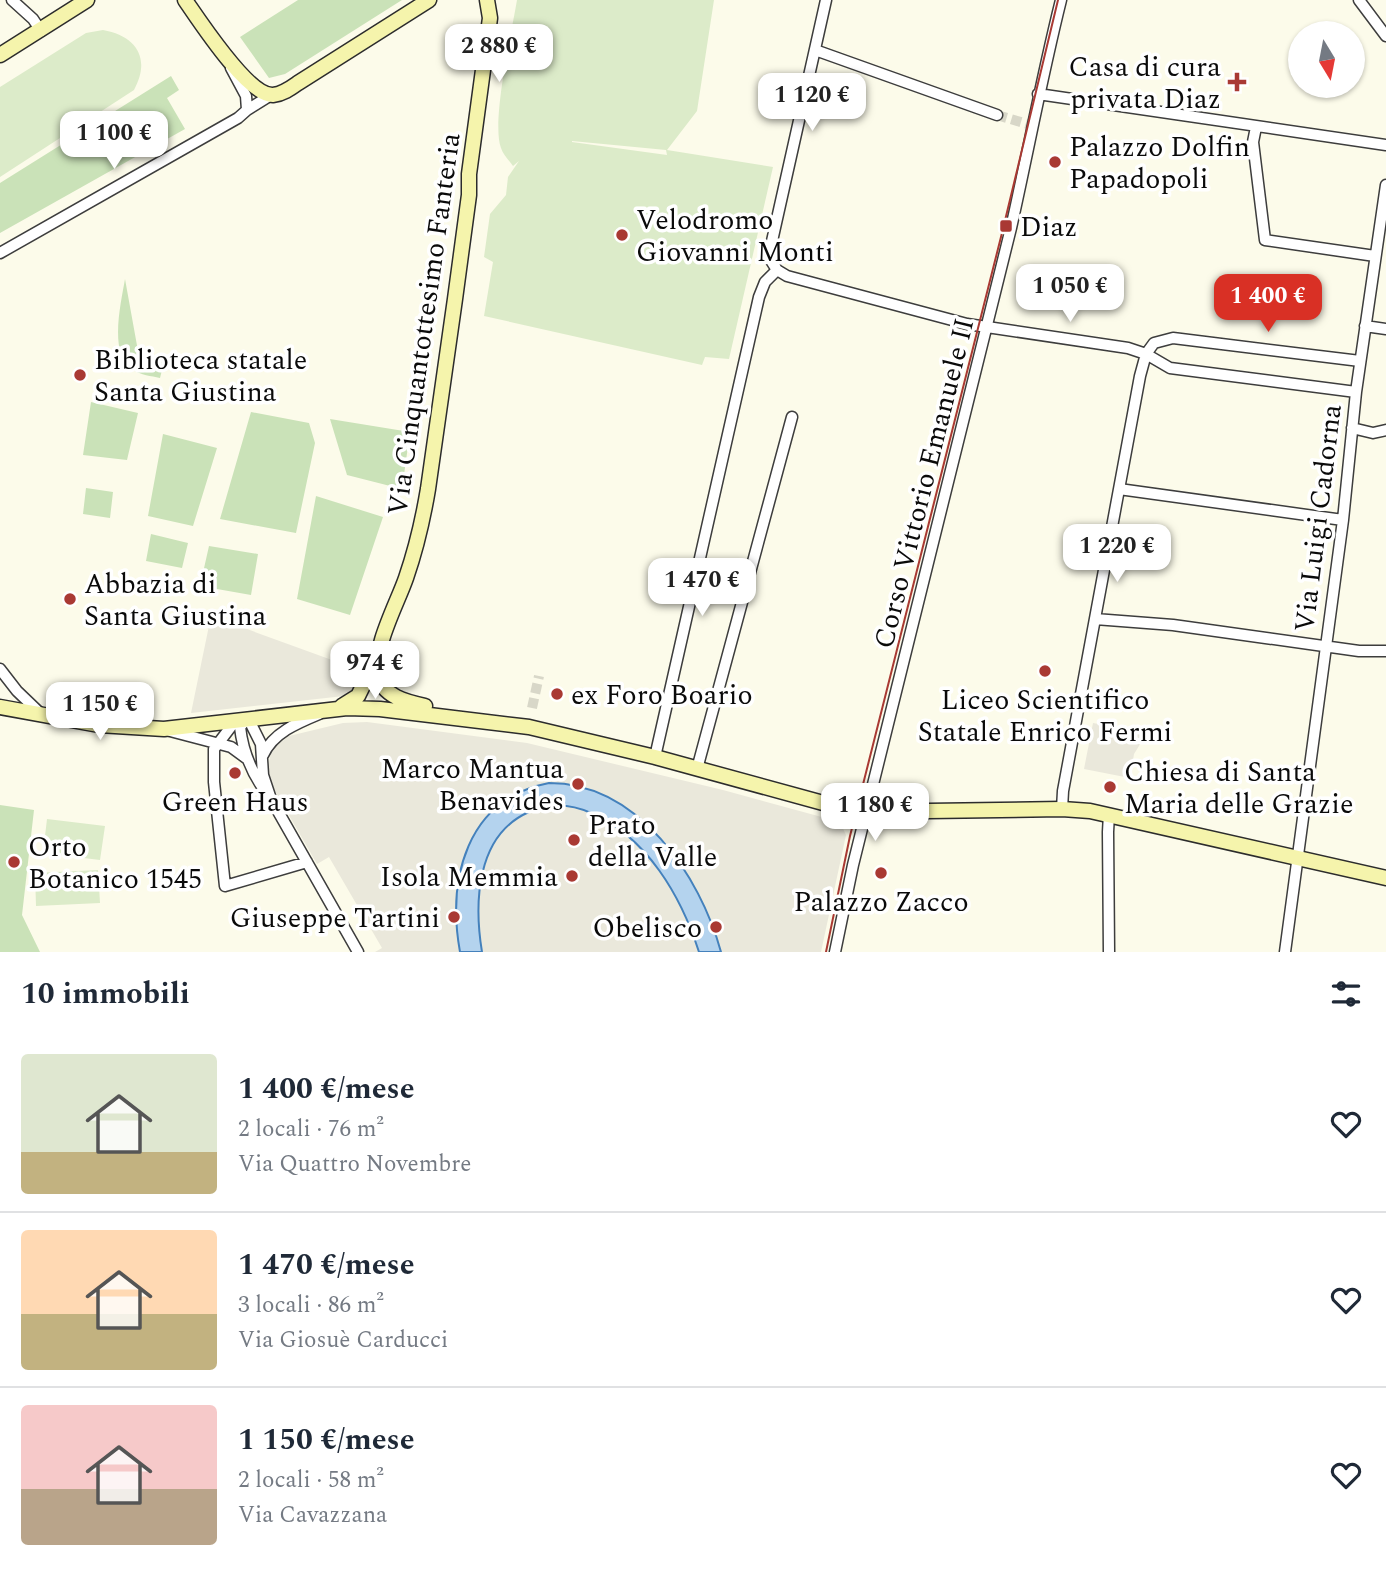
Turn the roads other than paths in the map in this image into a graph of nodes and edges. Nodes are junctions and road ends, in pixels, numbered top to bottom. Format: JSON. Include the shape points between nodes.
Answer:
{"nodes":[{"id":1,"x":12,"y":0,"type":"edge"},
{"id":2,"x":87,"y":0,"type":"edge"},
{"id":3,"x":185,"y":0,"type":"edge"},
{"id":4,"x":429,"y":0,"type":"edge"},
{"id":5,"x":487,"y":0,"type":"edge"},
{"id":6,"x":826,"y":0,"type":"edge"},
{"id":7,"x":1061,"y":0,"type":"edge"},
{"id":8,"x":1359,"y":0,"type":"edge"},
{"id":9,"x":41,"y":31,"type":"junction"},
{"id":10,"x":1386,"y":36,"type":"edge"},
{"id":11,"x":815,"y":50,"type":"junction"},
{"id":12,"x":0,"y":55,"type":"edge"},
{"id":13,"x":228,"y":61,"type":"junction"},
{"id":14,"x":1038,"y":94,"type":"junction"},
{"id":15,"x":271,"y":95,"type":"junction"},
{"id":16,"x":247,"y":110,"type":"junction"},
{"id":17,"x":997,"y":115,"type":"tunnel mouth"},
{"id":18,"x":1256,"y":127,"type":"junction"},
{"id":19,"x":1386,"y":145,"type":"edge"},
{"id":20,"x":1386,"y":185,"type":"edge"},
{"id":21,"x":0,"y":253,"type":"edge"},
{"id":22,"x":1375,"y":256,"type":"junction"},
{"id":23,"x":777,"y":270,"type":"junction"},
{"id":24,"x":1365,"y":326,"type":"junction"},
{"id":25,"x":985,"y":328,"type":"junction"},
{"id":26,"x":1386,"y":329,"type":"edge"},
{"id":27,"x":1146,"y":354,"type":"junction"},
{"id":28,"x":1360,"y":361,"type":"junction"},
{"id":29,"x":1356,"y":392,"type":"junction"},
{"id":30,"x":792,"y":417,"type":"dead end"},
{"id":31,"x":1352,"y":428,"type":"junction"},
{"id":32,"x":1386,"y":430,"type":"edge"},
{"id":33,"x":1119,"y":489,"type":"junction"},
{"id":34,"x":1343,"y":520,"type":"junction"},
{"id":35,"x":1095,"y":619,"type":"junction"},
{"id":36,"x":1325,"y":646,"type":"junction"},
{"id":37,"x":380,"y":649,"type":"junction"},
{"id":38,"x":1386,"y":651,"type":"edge"},
{"id":39,"x":0,"y":669,"type":"edge"},
{"id":40,"x":5,"y":708,"type":"edge"},
{"id":41,"x":331,"y":710,"type":"junction"},
{"id":42,"x":41,"y":714,"type":"junction"},
{"id":43,"x":242,"y":719,"type":"junction"},
{"id":44,"x":529,"y":727,"type":"junction"},
{"id":45,"x":164,"y":729,"type":"junction"},
{"id":46,"x":217,"y":742,"type":"junction"},
{"id":47,"x":263,"y":755,"type":"junction"},
{"id":48,"x":654,"y":757,"type":"junction"},
{"id":49,"x":250,"y":764,"type":"junction"},
{"id":50,"x":697,"y":769,"type":"junction"},
{"id":51,"x":271,"y":799,"type":"junction"},
{"id":52,"x":1062,"y":808,"type":"junction"},
{"id":53,"x":866,"y":813,"type":"junction"},
{"id":54,"x":1110,"y":814,"type":"junction"},
{"id":55,"x":1297,"y":858,"type":"junction"},
{"id":56,"x":307,"y":862,"type":"junction"},
{"id":57,"x":1386,"y":878,"type":"edge"},
{"id":58,"x":1109,"y":948,"type":"edge"},
{"id":59,"x":358,"y":952,"type":"edge"},
{"id":60,"x":835,"y":952,"type":"edge"},
{"id":61,"x":1285,"y":952,"type":"edge"}],
"edges":[{"from":1,"to":9,"type":"street"},
{"from":2,"to":9,"type":"street"},
{"from":3,"to":13,"type":"street"},
{"from":4,"to":15,"type":"street","via":[[284,92]]},
{"from":5,"to":37,"type":"street","name":"Via Cinquantottesimo Fanteria","via":[[491,18],[423,520]]},
{"from":6,"to":11,"type":"street"},
{"from":7,"to":14,"type":"street","name":"Corso Vittorio Emanuele II"},
{"from":8,"to":10,"type":"street"},
{"from":9,"to":12,"type":"street"},
{"from":11,"to":17,"type":"street"},
{"from":11,"to":23,"type":"street","via":[[770,250]]},
{"from":13,"to":15,"type":"street"},
{"from":13,"to":16,"type":"street","via":[[246,96]]},
{"from":14,"to":18,"type":"street"},
{"from":14,"to":25,"type":"street","name":"Corso Vittorio Emanuele II"},
{"from":15,"to":16,"type":"street"},
{"from":16,"to":21,"type":"street"},
{"from":18,"to":19,"type":"street"},
{"from":18,"to":22,"type":"street","via":[[1253,142],[1265,240]]},
{"from":20,"to":22,"type":"street","name":"Via Luigi Cadorna"},
{"from":22,"to":24,"type":"street","name":"Via Luigi Cadorna"},
{"from":23,"to":25,"type":"street"},
{"from":23,"to":48,"type":"street","via":[[761,289]]},
{"from":24,"to":26,"type":"street"},
{"from":24,"to":28,"type":"street","name":"Via Luigi Cadorna"},
{"from":25,"to":27,"type":"street"},
{"from":25,"to":53,"type":"street","name":"Corso Vittorio Emanuele II"},
{"from":27,"to":28,"type":"street","via":[[1154,343],[1173,338]]},
{"from":27,"to":29,"type":"street","via":[[1170,368]]},
{"from":27,"to":33,"type":"street"},
{"from":28,"to":29,"type":"street","name":"Via Luigi Cadorna"},
{"from":29,"to":31,"type":"street","name":"Via Luigi Cadorna"},
{"from":30,"to":50,"type":"street"},
{"from":31,"to":32,"type":"street","via":[[1373,433]]},
{"from":31,"to":34,"type":"street","name":"Via Luigi Cadorna"},
{"from":33,"to":34,"type":"street"},
{"from":33,"to":35,"type":"street"},
{"from":34,"to":36,"type":"street","name":"Via Luigi Cadorna"},
{"from":35,"to":36,"type":"street"},
{"from":35,"to":52,"type":"street"},
{"from":36,"to":38,"type":"street"},
{"from":36,"to":55,"type":"street","name":"Via Luigi Cadorna"},
{"from":37,"to":41,"type":"street","name":"Via Cinquantottesimo Fanteria","via":[[358,696]]},
{"from":37,"to":44,"type":"street","name":"Via Cinquantottesimo Fanteria","via":[[379,675],[396,698]]},
{"from":39,"to":42,"type":"street"},
{"from":40,"to":42,"type":"street"},
{"from":41,"to":43,"type":"street"},
{"from":41,"to":44,"type":"street","via":[[380,709]]},
{"from":41,"to":47,"type":"street","via":[[282,732]]},
{"from":42,"to":45,"type":"street","via":[[99,725]]},
{"from":43,"to":45,"type":"street"},
{"from":43,"to":46,"type":"street"},
{"from":43,"to":47,"type":"street","via":[[254,728]]},
{"from":43,"to":49,"type":"street"},
{"from":44,"to":48,"type":"street"},
{"from":45,"to":46,"type":"street"},
{"from":46,"to":49,"type":"street","via":[[238,750]]},
{"from":46,"to":56,"type":"street","via":[[214,782],[220,887]]},
{"from":47,"to":51,"type":"street","via":[[262,775]]},
{"from":48,"to":50,"type":"street"},
{"from":49,"to":51,"type":"street"},
{"from":50,"to":53,"type":"street"},
{"from":51,"to":56,"type":"street"},
{"from":52,"to":53,"type":"street"},
{"from":52,"to":54,"type":"street"},
{"from":53,"to":60,"type":"street"},
{"from":54,"to":55,"type":"street"},
{"from":54,"to":58,"type":"street"},
{"from":55,"to":57,"type":"street"},
{"from":55,"to":61,"type":"street","name":"Via Luigi Cadorna"},
{"from":56,"to":59,"type":"street"}]}
